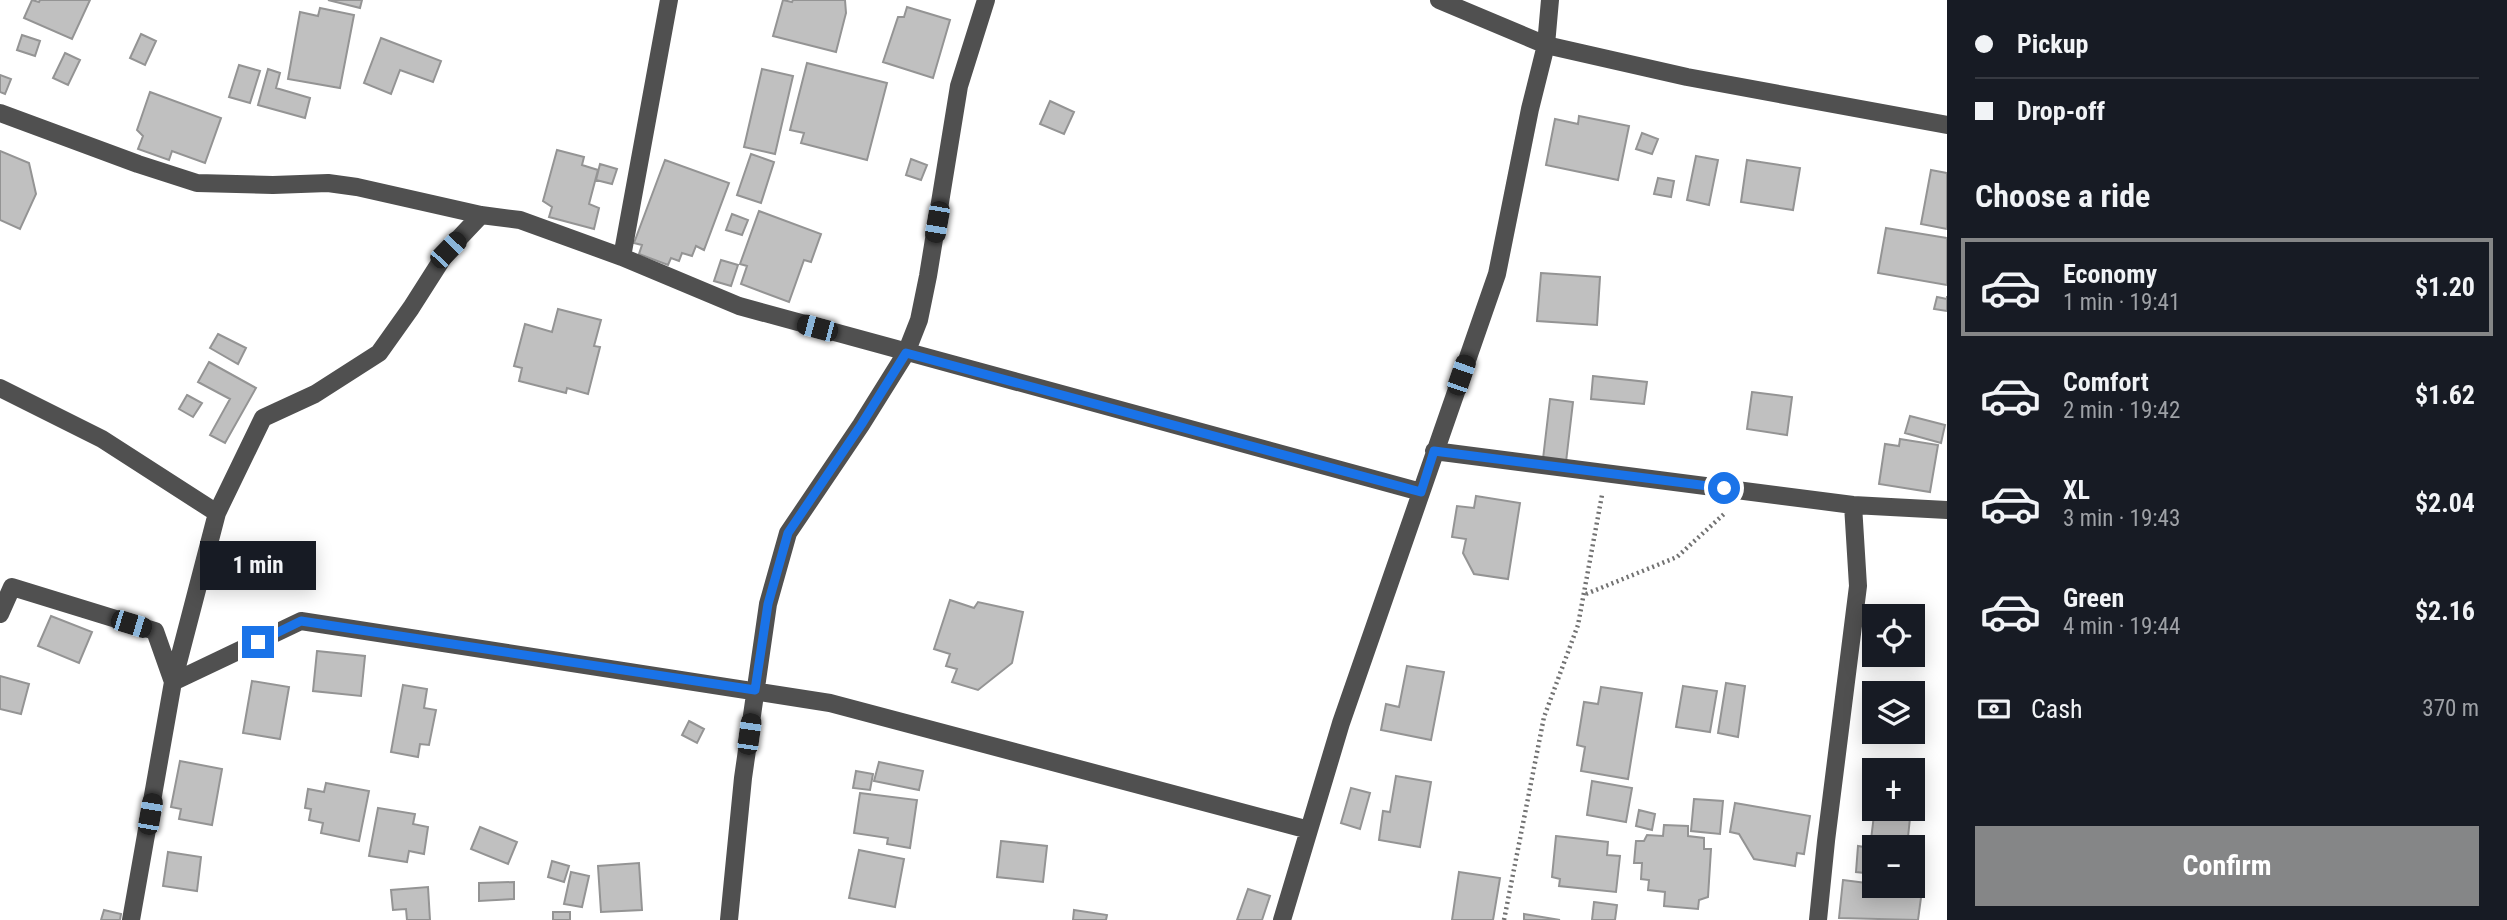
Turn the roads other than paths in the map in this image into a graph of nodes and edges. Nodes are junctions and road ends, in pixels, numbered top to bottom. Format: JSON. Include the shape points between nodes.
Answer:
{"nodes":[{"id":1,"x":669,"y":0,"type":"edge"},
{"id":2,"x":986,"y":0,"type":"edge"},
{"id":3,"x":1439,"y":0,"type":"edge"},
{"id":4,"x":1550,"y":0,"type":"edge"},
{"id":5,"x":1546,"y":45,"type":"junction"},
{"id":6,"x":0,"y":113,"type":"edge"},
{"id":7,"x":1947,"y":125,"type":"edge"},
{"id":8,"x":481,"y":215,"type":"junction"},
{"id":9,"x":622,"y":257,"type":"junction"},
{"id":10,"x":906,"y":353,"type":"junction"},
{"id":11,"x":0,"y":388,"type":"edge"},
{"id":12,"x":1434,"y":451,"type":"junction"},
{"id":13,"x":1421,"y":492,"type":"junction"},
{"id":14,"x":1853,"y":505,"type":"junction"},
{"id":15,"x":1947,"y":510,"type":"edge"},
{"id":16,"x":217,"y":513,"type":"junction"},
{"id":17,"x":0,"y":614,"type":"edge"},
{"id":18,"x":173,"y":682,"type":"junction"},
{"id":19,"x":755,"y":690,"type":"junction"},
{"id":20,"x":1309,"y":830,"type":"junction"},
{"id":21,"x":131,"y":920,"type":"edge"},
{"id":22,"x":729,"y":920,"type":"edge"},
{"id":23,"x":1283,"y":920,"type":"edge"},
{"id":24,"x":1818,"y":920,"type":"edge"}],
"edges":[{"from":1,"to":9,"type":"street"},
{"from":2,"to":10,"type":"street","via":[[959,86],[928,276]]},
{"from":3,"to":5,"type":"street"},
{"from":4,"to":5,"type":"street"},
{"from":5,"to":7,"type":"street","via":[[1687,77]]},
{"from":5,"to":12,"type":"street","via":[[1497,274]]},
{"from":6,"to":8,"type":"street","via":[[197,183],[328,183]]},
{"from":8,"to":9,"type":"street","via":[[520,220]]},
{"from":8,"to":16,"type":"street","via":[[448,250],[379,353],[315,394],[263,418]]},
{"from":9,"to":10,"type":"street","via":[[739,306]]},
{"from":10,"to":13,"type":"street"},
{"from":10,"to":19,"type":"street","via":[[788,533],[768,604]]},
{"from":11,"to":16,"type":"street","via":[[102,439]]},
{"from":12,"to":13,"type":"street"},
{"from":12,"to":14,"type":"street"},
{"from":13,"to":20,"type":"street"},
{"from":14,"to":15,"type":"street"},
{"from":14,"to":24,"type":"street","via":[[1858,586]]},
{"from":16,"to":18,"type":"street"},
{"from":17,"to":18,"type":"street","via":[[12,587],[155,631]]},
{"from":18,"to":19,"type":"street","via":[[301,621]]},
{"from":18,"to":21,"type":"street"},
{"from":19,"to":20,"type":"street","via":[[830,703]]},
{"from":19,"to":22,"type":"street"},
{"from":20,"to":23,"type":"street"}]}
